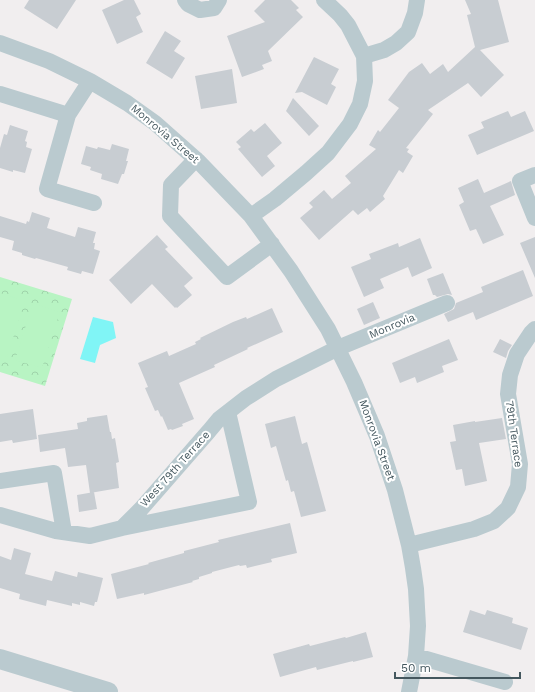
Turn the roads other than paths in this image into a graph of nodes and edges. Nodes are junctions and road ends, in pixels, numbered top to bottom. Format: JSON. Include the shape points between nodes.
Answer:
{"nodes":[{"id":1,"x":185,"y":0,"type":"edge"},
{"id":2,"x":219,"y":0,"type":"edge"},
{"id":3,"x":324,"y":0,"type":"edge"},
{"id":4,"x":417,"y":0,"type":"edge"},
{"id":5,"x":0,"y":43,"type":"edge"},
{"id":6,"x":364,"y":56,"type":"junction"},
{"id":7,"x":90,"y":80,"type":"junction"},
{"id":8,"x":0,"y":94,"type":"edge"},
{"id":9,"x":68,"y":115,"type":"junction"},
{"id":10,"x":196,"y":159,"type":"junction"},
{"id":11,"x":535,"y":175,"type":"edge"},
{"id":12,"x":94,"y":203,"type":"dead end"},
{"id":13,"x":251,"y":216,"type":"junction"},
{"id":14,"x":535,"y":218,"type":"edge"},
{"id":15,"x":272,"y":244,"type":"junction"},
{"id":16,"x":447,"y":303,"type":"dead end"},
{"id":17,"x":535,"y":329,"type":"edge"},
{"id":18,"x":338,"y":348,"type":"junction"},
{"id":19,"x":228,"y":412,"type":"junction"},
{"id":20,"x":0,"y":480,"type":"edge"},
{"id":21,"x":0,"y":515,"type":"edge"},
{"id":22,"x":122,"y":528,"type":"junction"},
{"id":23,"x":64,"y":532,"type":"junction"},
{"id":24,"x":409,"y":545,"type":"junction"},
{"id":25,"x":416,"y":656,"type":"junction"},
{"id":26,"x":0,"y":659,"type":"edge"},
{"id":27,"x":505,"y":682,"type":"dead end"},
{"id":28,"x":108,"y":692,"type":"edge"},
{"id":29,"x":409,"y":692,"type":"edge"}],
"edges":[{"from":1,"to":2,"type":"street","via":[[200,10],[214,8]]},
{"from":3,"to":6,"type":"street","via":[[348,26]]},
{"from":4,"to":6,"type":"street","via":[[416,13],[408,32],[384,50]]},
{"from":5,"to":7,"type":"street","name":"Monrovia Street"},
{"from":6,"to":13,"type":"street","via":[[365,81],[360,104],[350,124],[328,153],[275,199]]},
{"from":7,"to":9,"type":"street"},
{"from":7,"to":10,"type":"street","name":"Monrovia Street","via":[[155,123]]},
{"from":8,"to":9,"type":"street"},
{"from":9,"to":12,"type":"street","via":[[47,189]]},
{"from":10,"to":13,"type":"street","name":"Monrovia Street"},
{"from":10,"to":15,"type":"street","via":[[171,184],[170,216],[227,277]]},
{"from":11,"to":14,"type":"street","via":[[520,181]]},
{"from":13,"to":15,"type":"street","name":"Monrovia Street"},
{"from":15,"to":18,"type":"street","name":"Monrovia Street"},
{"from":16,"to":18,"type":"street","name":"Monrovia"},
{"from":17,"to":24,"type":"street","name":"79th Terrace","via":[[517,354],[510,375],[508,394],[520,464],[518,487],[508,508],[494,521],[474,529]]},
{"from":18,"to":19,"type":"street","name":"West 79th Terrace","via":[[276,379]]},
{"from":18,"to":24,"type":"street","name":"Monrovia Street","via":[[377,436],[395,490]]},
{"from":19,"to":22,"type":"street","name":"West 79th Terrace"},
{"from":19,"to":22,"type":"street","via":[[249,502]]},
{"from":20,"to":23,"type":"street","via":[[54,473]]},
{"from":21,"to":23,"type":"street"},
{"from":22,"to":23,"type":"street","via":[[90,536]]},
{"from":24,"to":25,"type":"street","name":"Monrovia Street","via":[[416,589]]},
{"from":25,"to":27,"type":"street"},
{"from":25,"to":29,"type":"street","name":"Monrovia Street"},
{"from":26,"to":28,"type":"street"}]}
